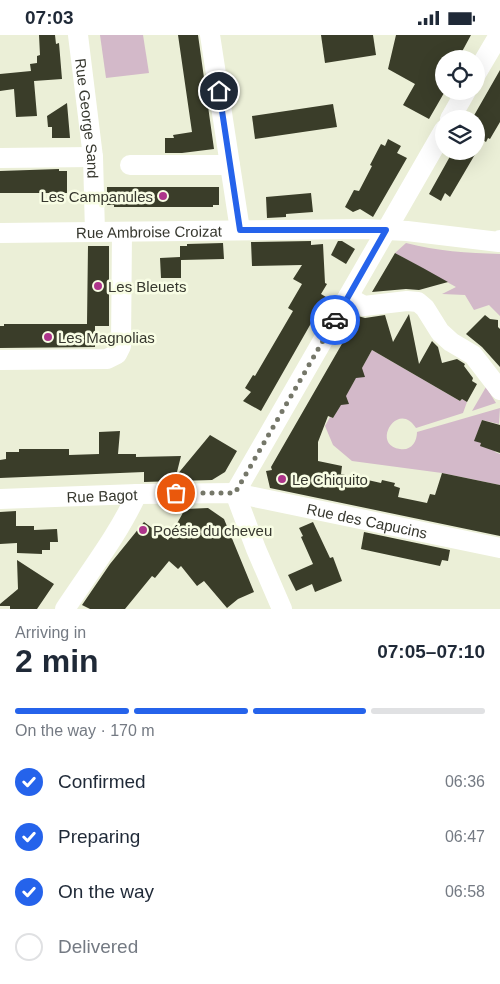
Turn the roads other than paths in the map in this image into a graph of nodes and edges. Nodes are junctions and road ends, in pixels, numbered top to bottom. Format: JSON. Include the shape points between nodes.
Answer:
{"nodes":[{"id":1,"x":78,"y":35,"type":"edge"},
{"id":2,"x":210,"y":35,"type":"edge"},
{"id":3,"x":498,"y":35,"type":"edge"},
{"id":4,"x":485,"y":58,"type":"edge"},
{"id":5,"x":435,"y":146,"type":"edge"},
{"id":6,"x":0,"y":153,"type":"edge"},
{"id":7,"x":93,"y":157,"type":"junction"},
{"id":8,"x":130,"y":165,"type":"dead end"},
{"id":9,"x":230,"y":165,"type":"junction"},
{"id":10,"x":240,"y":230,"type":"junction"},
{"id":11,"x":386,"y":230,"type":"junction"},
{"id":12,"x":95,"y":232,"type":"junction"},
{"id":13,"x":122,"y":232,"type":"junction"},
{"id":14,"x":0,"y":233,"type":"edge"},
{"id":15,"x":500,"y":241,"type":"edge"},
{"id":16,"x":348,"y":297,"type":"junction"},
{"id":17,"x":0,"y":359,"type":"edge"},
{"id":18,"x":500,"y":390,"type":"edge"},
{"id":19,"x":235,"y":493,"type":"junction"},
{"id":20,"x":138,"y":494,"type":"junction"},
{"id":21,"x":0,"y":499,"type":"edge"},
{"id":22,"x":500,"y":548,"type":"edge"},
{"id":23,"x":65,"y":609,"type":"edge"},
{"id":24,"x":282,"y":609,"type":"edge"}],
"edges":[{"from":1,"to":7,"type":"street","name":"Rue George Sand"},
{"from":2,"to":9,"type":"street"},
{"from":3,"to":4,"type":"street"},
{"from":5,"to":11,"type":"street"},
{"from":6,"to":7,"type":"street"},
{"from":7,"to":12,"type":"street","name":"Rue George Sand"},
{"from":8,"to":9,"type":"street"},
{"from":9,"to":10,"type":"street"},
{"from":10,"to":11,"type":"street","name":"Rue Ambroise Croizat"},
{"from":10,"to":13,"type":"street","name":"Rue Ambroise Croizat"},
{"from":11,"to":15,"type":"street","name":"Rue Ambroise Croizat"},
{"from":11,"to":16,"type":"street"},
{"from":12,"to":13,"type":"street","name":"Rue Ambroise Croizat"},
{"from":12,"to":14,"type":"street","name":"Rue Ambroise Croizat"},
{"from":13,"to":17,"type":"street","via":[[121,346],[117,354],[107,359]]},
{"from":16,"to":18,"type":"street","via":[[364,306],[418,302],[440,332],[473,355]]},
{"from":16,"to":19,"type":"street"},
{"from":19,"to":20,"type":"street","name":"Rue Bagot"},
{"from":19,"to":22,"type":"street","name":"Rue des Capucins"},
{"from":19,"to":24,"type":"street"},
{"from":20,"to":21,"type":"street","name":"Rue Bagot"},
{"from":20,"to":23,"type":"street","via":[[127,516]]}]}
